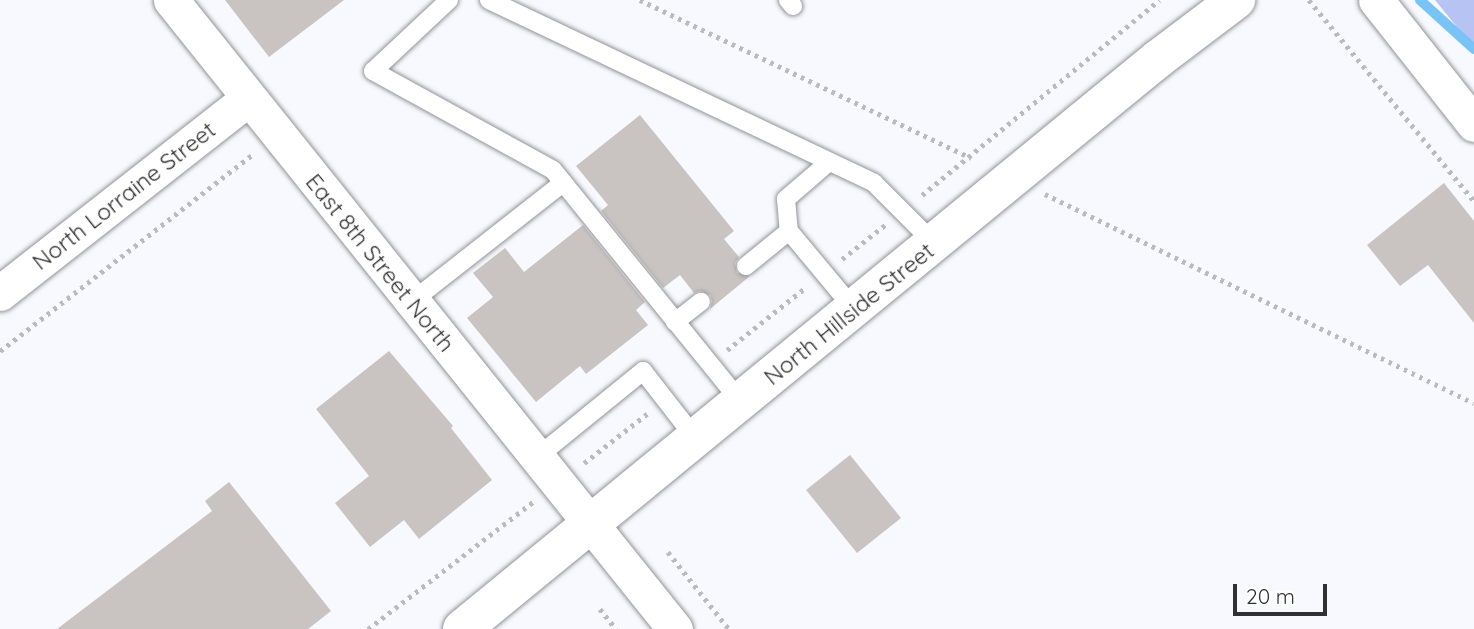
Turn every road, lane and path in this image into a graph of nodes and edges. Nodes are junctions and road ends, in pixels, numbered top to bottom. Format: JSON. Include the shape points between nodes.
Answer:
{"nodes":[{"id":1,"x":171,"y":0,"type":"edge"},
{"id":2,"x":449,"y":0,"type":"edge"},
{"id":3,"x":489,"y":0,"type":"edge"},
{"id":4,"x":640,"y":0,"type":"edge"},
{"id":5,"x":1159,"y":0,"type":"edge"},
{"id":6,"x":1236,"y":0,"type":"edge"},
{"id":7,"x":1309,"y":0,"type":"edge"},
{"id":8,"x":1376,"y":0,"type":"edge"},
{"id":9,"x":247,"y":99,"type":"junction"},
{"id":10,"x":1474,"y":124,"type":"edge"},
{"id":11,"x":970,"y":158,"type":"junction"},
{"id":12,"x":829,"y":162,"type":"junction"},
{"id":13,"x":263,"y":164,"type":"dead end"},
{"id":14,"x":1014,"y":178,"type":"junction"},
{"id":15,"x":563,"y":183,"type":"junction"},
{"id":16,"x":1474,"y":201,"type":"edge"},
{"id":17,"x":902,"y":211,"type":"junction"},
{"id":18,"x":789,"y":231,"type":"junction"},
{"id":19,"x":934,"y":244,"type":"junction"},
{"id":20,"x":746,"y":266,"type":"dead end"},
{"id":21,"x":824,"y":273,"type":"junction"},
{"id":22,"x":0,"y":293,"type":"edge"},
{"id":23,"x":411,"y":302,"type":"junction"},
{"id":24,"x":701,"y":302,"type":"dead end"},
{"id":25,"x":854,"y":309,"type":"junction"},
{"id":26,"x":676,"y":322,"type":"junction"},
{"id":27,"x":0,"y":351,"type":"edge"},
{"id":28,"x":710,"y":364,"type":"junction"},
{"id":29,"x":665,"y":400,"type":"junction"},
{"id":30,"x":741,"y":402,"type":"junction"},
{"id":31,"x":1474,"y":403,"type":"edge"},
{"id":32,"x":696,"y":439,"type":"junction"},
{"id":33,"x":541,"y":482,"type":"junction"},
{"id":34,"x":522,"y":493,"type":"dead end"},
{"id":35,"x":591,"y":526,"type":"junction"},
{"id":36,"x":668,"y":552,"type":"dead end"},
{"id":37,"x":600,"y":609,"type":"dead end"},
{"id":38,"x":368,"y":629,"type":"edge"},
{"id":39,"x":462,"y":629,"type":"edge"},
{"id":40,"x":616,"y":629,"type":"edge"},
{"id":41,"x":675,"y":629,"type":"edge"},
{"id":42,"x":729,"y":629,"type":"edge"}],
"edges":[{"from":1,"to":9,"type":"street","name":"East 8th Street North"},
{"from":2,"to":15,"type":"lane","via":[[373,71],[552,170]]},
{"from":3,"to":12,"type":"lane"},
{"from":4,"to":11,"type":"path"},
{"from":5,"to":11,"type":"path"},
{"from":6,"to":14,"type":"main road","name":"North Hillside Street"},
{"from":7,"to":16,"type":"path"},
{"from":8,"to":10,"type":"street"},
{"from":9,"to":22,"type":"street","name":"North Lorraine Street"},
{"from":9,"to":23,"type":"street","name":"East 8th Street North"},
{"from":11,"to":14,"type":"path"},
{"from":11,"to":17,"type":"path"},
{"from":12,"to":17,"type":"lane","via":[[874,183]]},
{"from":12,"to":18,"type":"lane","via":[[786,199]]},
{"from":13,"to":27,"type":"path","via":[[254,153]]},
{"from":14,"to":19,"type":"main road","name":"North Hillside Street"},
{"from":14,"to":31,"type":"path"},
{"from":15,"to":23,"type":"lane"},
{"from":15,"to":26,"type":"lane"},
{"from":17,"to":19,"type":"lane"},
{"from":17,"to":21,"type":"path"},
{"from":18,"to":20,"type":"lane"},
{"from":18,"to":21,"type":"lane"},
{"from":19,"to":25,"type":"main road","name":"North Hillside Street"},
{"from":21,"to":25,"type":"lane"},
{"from":21,"to":28,"type":"path"},
{"from":23,"to":33,"type":"street","name":"East 8th Street North"},
{"from":24,"to":26,"type":"lane"},
{"from":25,"to":30,"type":"main road","name":"North Hillside Street"},
{"from":26,"to":28,"type":"lane"},
{"from":28,"to":30,"type":"lane"},
{"from":29,"to":32,"type":"lane"},
{"from":29,"to":33,"type":"path"},
{"from":29,"to":33,"type":"lane","via":[[643,371]]},
{"from":30,"to":32,"type":"main road","name":"North Hillside Street"},
{"from":32,"to":35,"type":"main road","name":"North Hillside Street"},
{"from":33,"to":34,"type":"path"},
{"from":33,"to":35,"type":"street","name":"East 8th Street North"},
{"from":33,"to":38,"type":"path"},
{"from":35,"to":39,"type":"main road","name":"North Hillside Street"},
{"from":35,"to":41,"type":"street","name":"East 8th Street North"},
{"from":36,"to":42,"type":"path"},
{"from":37,"to":40,"type":"path"}]}
